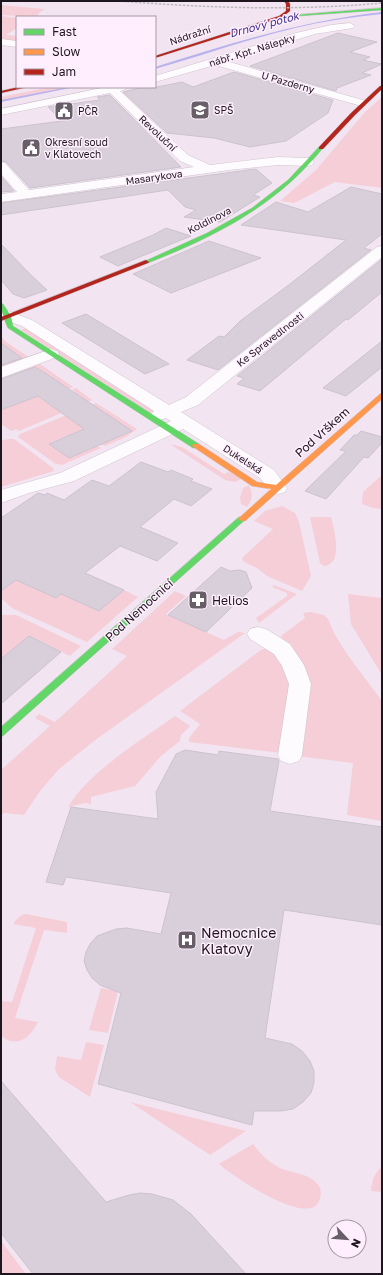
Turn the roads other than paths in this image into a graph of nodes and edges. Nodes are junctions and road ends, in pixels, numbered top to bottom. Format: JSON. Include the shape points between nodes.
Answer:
{"nodes":[{"id":1,"x":286,"y":1,"type":"edge"},
{"id":2,"x":382,"y":9,"type":"edge"},
{"id":3,"x":284,"y":16,"type":"junction"},
{"id":4,"x":350,"y":26,"type":"dead end"},
{"id":5,"x":1,"y":42,"type":"edge"},
{"id":6,"x":16,"y":44,"type":"edge"},
{"id":7,"x":156,"y":57,"type":"edge"},
{"id":8,"x":214,"y":62,"type":"junction"},
{"id":9,"x":156,"y":79,"type":"edge"},
{"id":10,"x":382,"y":87,"type":"edge"},
{"id":11,"x":21,"y":88,"type":"edge"},
{"id":12,"x":117,"y":88,"type":"edge"},
{"id":13,"x":1,"y":92,"type":"edge"},
{"id":14,"x":362,"y":103,"type":"junction"},
{"id":15,"x":1,"y":112,"type":"edge"},
{"id":16,"x":308,"y":162,"type":"junction"},
{"id":17,"x":1,"y":166,"type":"edge"},
{"id":18,"x":209,"y":169,"type":"junction"},
{"id":19,"x":26,"y":195,"type":"junction"},
{"id":20,"x":1,"y":198,"type":"edge"},
{"id":21,"x":382,"y":250,"type":"edge"},
{"id":22,"x":3,"y":313,"type":"edge"},
{"id":23,"x":51,"y":354,"type":"junction"},
{"id":24,"x":1,"y":372,"type":"edge"},
{"id":25,"x":382,"y":395,"type":"edge"},
{"id":26,"x":168,"y":411,"type":"junction"},
{"id":27,"x":152,"y":418,"type":"junction"},
{"id":28,"x":185,"y":422,"type":"junction"},
{"id":29,"x":168,"y":430,"type":"junction"},
{"id":30,"x":278,"y":488,"type":"junction"},
{"id":31,"x":1,"y":497,"type":"edge"},
{"id":32,"x":258,"y":634,"type":"dead end"},
{"id":33,"x":1,"y":733,"type":"edge"},
{"id":34,"x":290,"y":755,"type":"dead end"}],
"edges":[{"from":1,"to":3,"type":"street","via":[[288,11]]},
{"from":2,"to":3,"type":"street","name":"Nádražní"},
{"from":3,"to":7,"type":"street","name":"Nádražní"},
{"from":4,"to":8,"type":"street","name":"nábř. Kpt. Nálepky","via":[[289,38]]},
{"from":5,"to":6,"type":"street"},
{"from":8,"to":9,"type":"street","name":"nábř. Kpt. Nálepky"},
{"from":8,"to":14,"type":"street","name":"U Pazderny"},
{"from":10,"to":14,"type":"street","name":"Koldinova"},
{"from":11,"to":13,"type":"street"},
{"from":12,"to":15,"type":"street"},
{"from":12,"to":18,"type":"street","name":"Revoluční","via":[[184,158]]},
{"from":14,"to":16,"type":"street","name":"Koldinova"},
{"from":16,"to":18,"type":"street","name":"Masarykova","via":[[278,161]]},
{"from":16,"to":22,"type":"street","name":"Koldinova","via":[[272,196],[223,226],[149,260]]},
{"from":17,"to":19,"type":"street"},
{"from":18,"to":19,"type":"street","name":"Masarykova"},
{"from":19,"to":20,"type":"street","name":"Masarykova"},
{"from":21,"to":26,"type":"street","name":"Ke Spravedlnosti","via":[[192,401]]},
{"from":22,"to":23,"type":"street","name":"Dukelská","via":[[10,327]]},
{"from":22,"to":26,"type":"street","name":"Dukelská","via":[[28,324]]},
{"from":23,"to":24,"type":"street"},
{"from":23,"to":27,"type":"street","name":"Dukelská"},
{"from":25,"to":30,"type":"street","name":"Pod Vrškem"},
{"from":26,"to":27,"type":"street","name":"Ke Spravedlnosti"},
{"from":26,"to":28,"type":"street","name":"Dukelská"},
{"from":27,"to":29,"type":"street","name":"Dukelská"},
{"from":28,"to":29,"type":"street"},
{"from":28,"to":30,"type":"street","name":"Dukelská","via":[[267,474]]},
{"from":29,"to":30,"type":"street","name":"Dukelská","via":[[255,484]]},
{"from":29,"to":31,"type":"street","via":[[67,477]]},
{"from":30,"to":33,"type":"street","name":"Pod Nemocnicí"},
{"from":32,"to":34,"type":"street","via":[[282,649],[293,665],[300,684]]}]}
